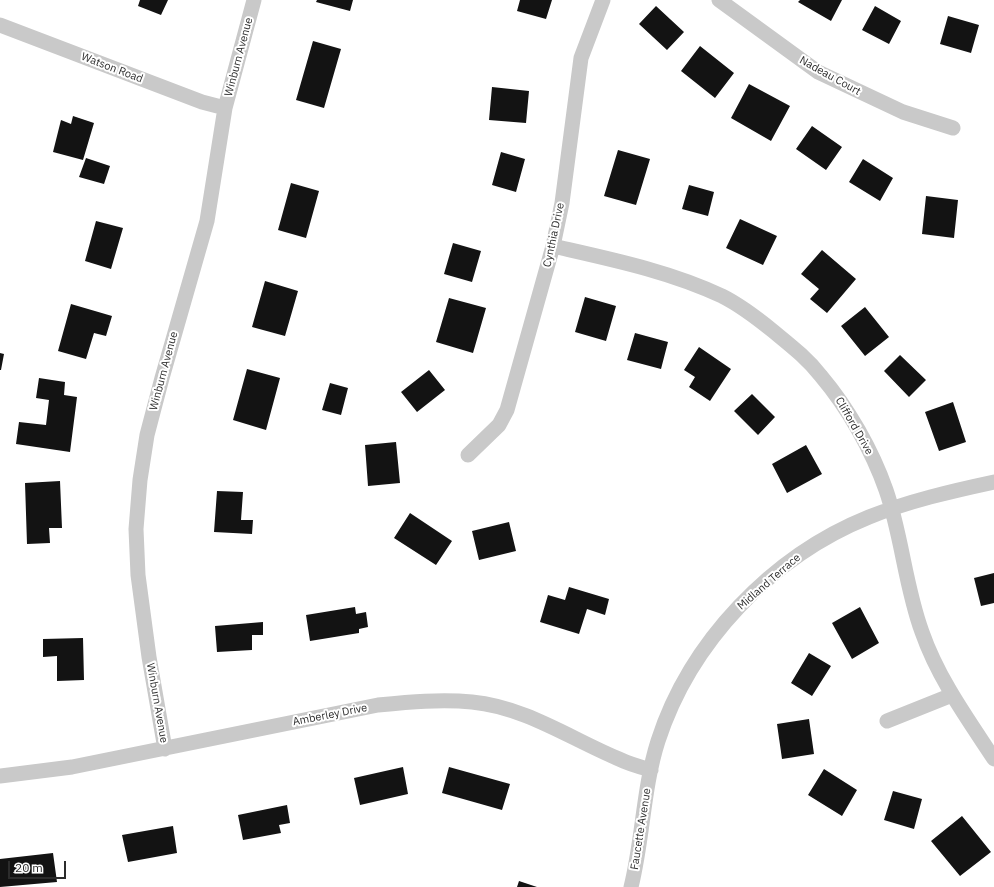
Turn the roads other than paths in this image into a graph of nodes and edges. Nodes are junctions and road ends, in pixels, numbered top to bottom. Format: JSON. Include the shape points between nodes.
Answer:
{"nodes":[{"id":1,"x":254,"y":0,"type":"edge"},
{"id":2,"x":603,"y":0,"type":"edge"},
{"id":3,"x":719,"y":0,"type":"edge"},
{"id":4,"x":0,"y":25,"type":"edge"},
{"id":5,"x":225,"y":108,"type":"junction"},
{"id":6,"x":953,"y":128,"type":"dead end"},
{"id":7,"x":553,"y":246,"type":"junction"},
{"id":8,"x":468,"y":455,"type":"dead end"},
{"id":9,"x":994,"y":482,"type":"edge"},
{"id":10,"x":891,"y":510,"type":"junction"},
{"id":11,"x":952,"y":695,"type":"junction"},
{"id":12,"x":887,"y":721,"type":"dead end"},
{"id":13,"x":165,"y":749,"type":"junction"},
{"id":14,"x":994,"y":759,"type":"edge"},
{"id":15,"x":651,"y":770,"type":"junction"},
{"id":16,"x":0,"y":776,"type":"edge"},
{"id":17,"x":631,"y":887,"type":"edge"}],
"edges":[{"from":1,"to":5,"type":"street","name":"Winburn Avenue"},
{"from":2,"to":7,"type":"street","name":"Cynthia Drive","via":[[581,58],[562,203]]},
{"from":3,"to":6,"type":"street","name":"Nadeau Court","via":[[818,72],[903,112]]},
{"from":4,"to":5,"type":"street","name":"Watson Road","via":[[202,102]]},
{"from":5,"to":13,"type":"street","name":"Winburn Avenue","via":[[208,221],[147,435],[136,522],[138,575]]},
{"from":7,"to":8,"type":"street","name":"Cynthia Drive","via":[[507,410],[499,425]]},
{"from":7,"to":10,"type":"street","name":"Clifford Drive","via":[[681,279],[722,296],[757,318],[801,354],[838,398],[875,465]]},
{"from":9,"to":10,"type":"street","name":"Midland Terrace","via":[[921,499]]},
{"from":10,"to":11,"type":"street","name":"Clifford Drive","via":[[922,632]]},
{"from":10,"to":15,"type":"street","name":"Midland Terrace","via":[[862,520],[816,544],[791,561],[741,605],[715,634],[680,688],[664,721]]},
{"from":11,"to":12,"type":"street"},
{"from":11,"to":14,"type":"street","name":"Clifford Drive"},
{"from":13,"to":15,"type":"street","name":"Amberley Drive","via":[[378,705],[422,701],[473,702],[516,713],[558,729],[619,759]]},
{"from":13,"to":16,"type":"street","name":"Amberley Drive","via":[[72,767]]},
{"from":15,"to":17,"type":"street","name":"Faucette Avenue"}]}
